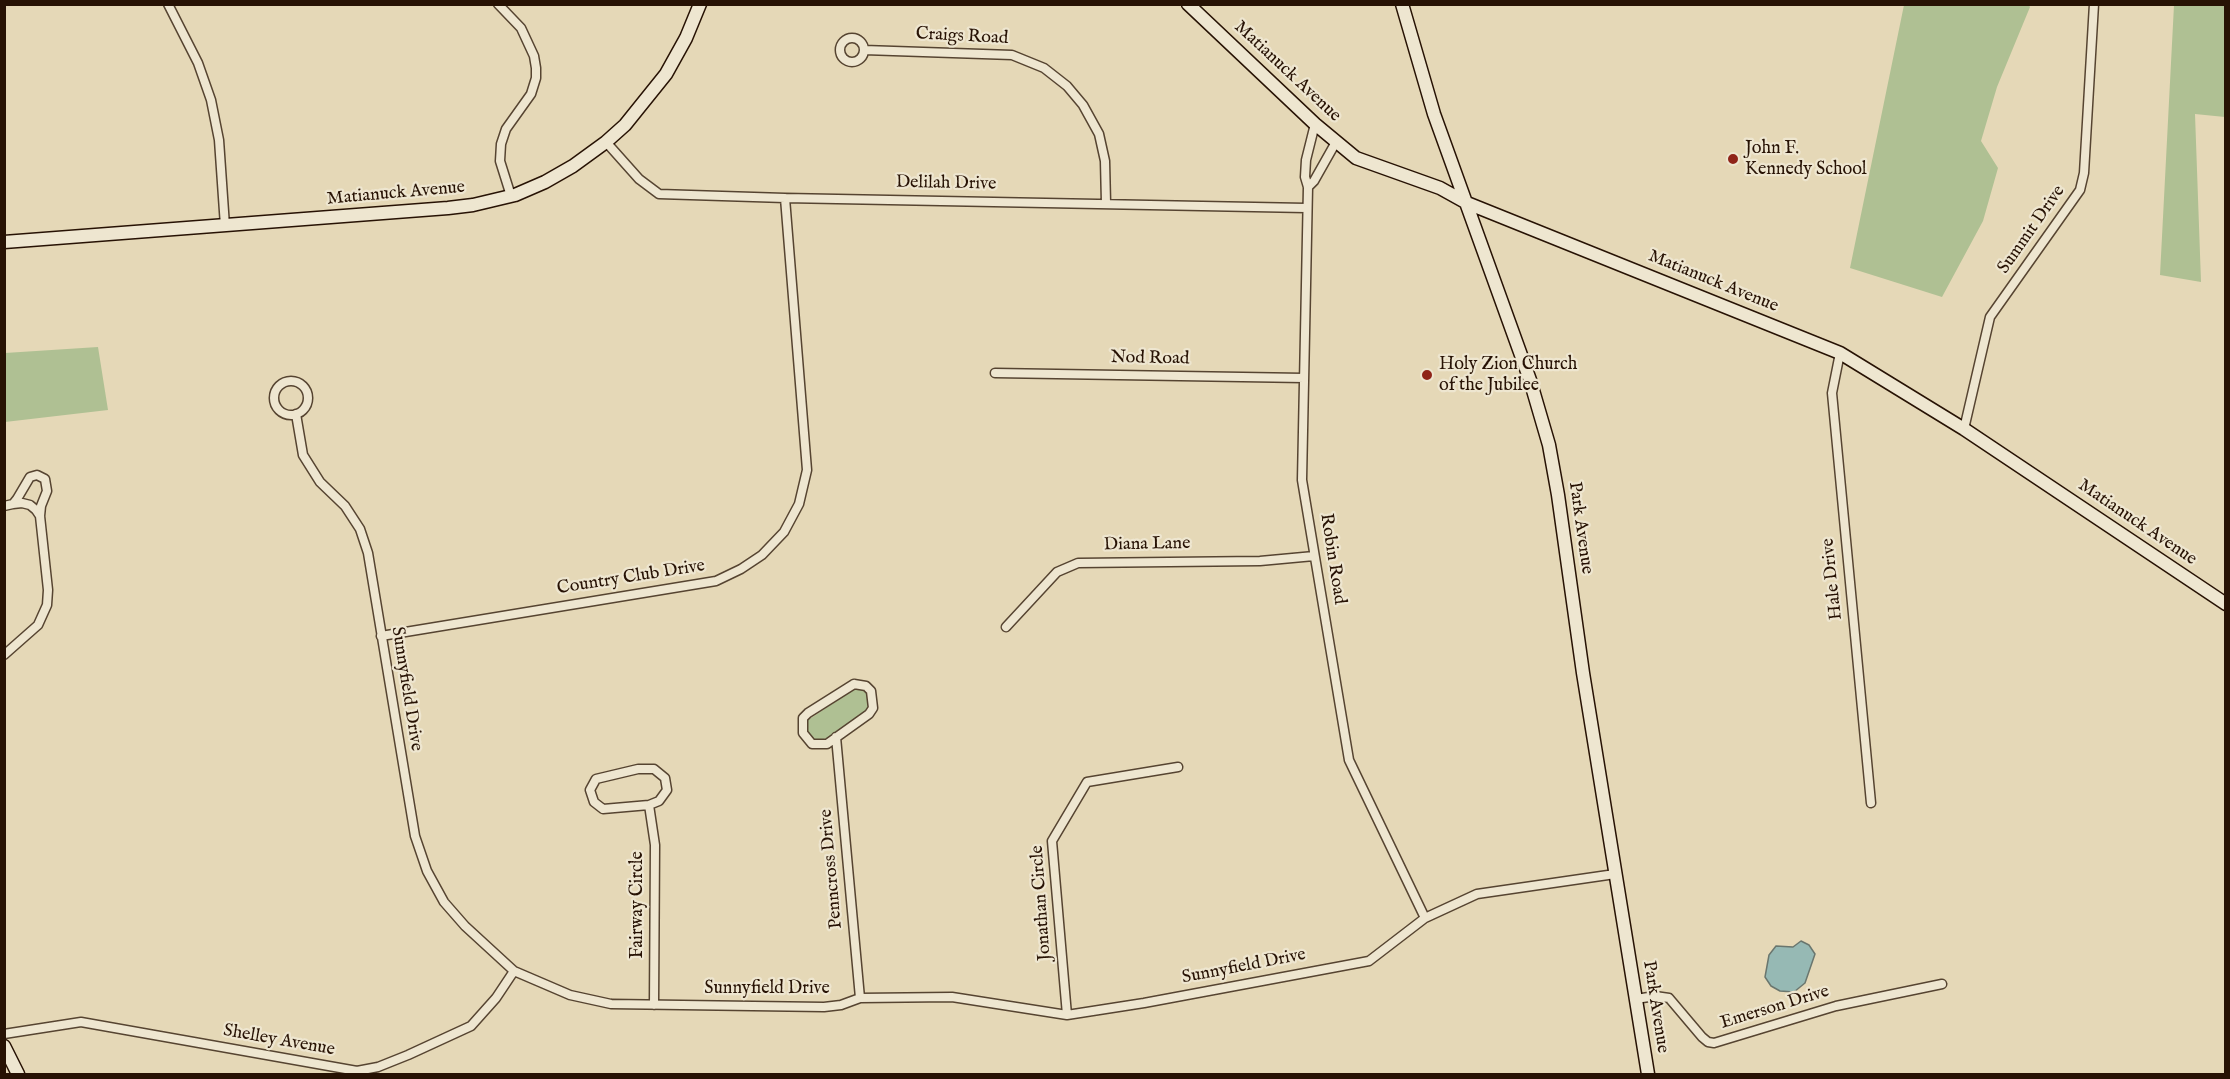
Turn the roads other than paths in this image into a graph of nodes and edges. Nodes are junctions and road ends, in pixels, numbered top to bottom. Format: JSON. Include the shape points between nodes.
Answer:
{"nodes":[{"id":1,"x":168,"y":4,"type":"edge"},
{"id":2,"x":498,"y":4,"type":"edge"},
{"id":3,"x":700,"y":4,"type":"edge"},
{"id":4,"x":1188,"y":4,"type":"edge"},
{"id":5,"x":1402,"y":4,"type":"edge"},
{"id":6,"x":2094,"y":4,"type":"edge"},
{"id":7,"x":864,"y":50,"type":"dead end"},
{"id":8,"x":1315,"y":124,"type":"junction"},
{"id":9,"x":606,"y":142,"type":"junction"},
{"id":10,"x":1336,"y":142,"type":"junction"},
{"id":11,"x":1308,"y":187,"type":"junction"},
{"id":12,"x":512,"y":196,"type":"junction"},
{"id":13,"x":785,"y":198,"type":"junction"},
{"id":14,"x":1106,"y":203,"type":"junction"},
{"id":15,"x":1467,"y":203,"type":"junction"},
{"id":16,"x":1306,"y":208,"type":"junction"},
{"id":17,"x":225,"y":226,"type":"junction"},
{"id":18,"x":4,"y":242,"type":"edge"},
{"id":19,"x":1840,"y":353,"type":"junction"},
{"id":20,"x":994,"y":373,"type":"dead end"},
{"id":21,"x":1304,"y":378,"type":"junction"},
{"id":22,"x":296,"y":414,"type":"junction"},
{"id":23,"x":1964,"y":429,"type":"junction"},
{"id":24,"x":9,"y":505,"type":"edge"},
{"id":25,"x":40,"y":516,"type":"junction"},
{"id":26,"x":1314,"y":556,"type":"junction"},
{"id":27,"x":2226,"y":604,"type":"edge"},
{"id":28,"x":1006,"y":627,"type":"dead end"},
{"id":29,"x":381,"y":636,"type":"junction"},
{"id":30,"x":4,"y":656,"type":"edge"},
{"id":31,"x":836,"y":737,"type":"junction"},
{"id":32,"x":1178,"y":767,"type":"dead end"},
{"id":33,"x":1871,"y":803,"type":"dead end"},
{"id":34,"x":649,"y":805,"type":"junction"},
{"id":35,"x":1615,"y":874,"type":"junction"},
{"id":36,"x":1425,"y":918,"type":"junction"},
{"id":37,"x":514,"y":971,"type":"junction"},
{"id":38,"x":1942,"y":984,"type":"dead end"},
{"id":39,"x":860,"y":998,"type":"junction"},
{"id":40,"x":1636,"y":999,"type":"junction"},
{"id":41,"x":654,"y":1005,"type":"junction"},
{"id":42,"x":1067,"y":1015,"type":"junction"},
{"id":43,"x":4,"y":1034,"type":"edge"},
{"id":44,"x":4,"y":1046,"type":"edge"},
{"id":45,"x":18,"y":1074,"type":"edge"},
{"id":46,"x":1648,"y":1074,"type":"edge"}],
"edges":[{"from":1,"to":17,"type":"street","via":[[198,63],[211,100],[219,141]]},
{"from":2,"to":12,"type":"street","via":[[518,24],[536,68],[531,94],[506,129],[501,144],[500,160]]},
{"from":3,"to":9,"type":"street","name":"Matianuck Avenue","via":[[666,74],[641,107]]},
{"from":4,"to":8,"type":"street","name":"Matianuck Avenue"},
{"from":5,"to":15,"type":"street","name":"Park Avenue","via":[[1431,104]]},
{"from":6,"to":23,"type":"street","name":"Summit Drive","via":[[2080,190],[1990,317]]},
{"from":7,"to":14,"type":"street","name":"Craigs Road","via":[[1012,55],[1044,68],[1083,105],[1099,134],[1105,160]]},
{"from":8,"to":10,"type":"street","name":"Matianuck Avenue"},
{"from":8,"to":11,"type":"street","name":"Robin Road","via":[[1306,160]]},
{"from":9,"to":12,"type":"street","name":"Matianuck Avenue","via":[[558,176]]},
{"from":9,"to":13,"type":"street","name":"Delilah Drive","via":[[639,179],[659,194]]},
{"from":10,"to":11,"type":"street","name":"Robin Road"},
{"from":10,"to":15,"type":"street","name":"Matianuck Avenue","via":[[1356,158],[1440,188]]},
{"from":11,"to":16,"type":"street","name":"Robin Road"},
{"from":12,"to":17,"type":"street","name":"Matianuck Avenue","via":[[448,208]]},
{"from":13,"to":14,"type":"street","name":"Delilah Drive"},
{"from":13,"to":29,"type":"street","name":"Country Club Drive","via":[[807,470],[799,504],[783,532],[762,555],[716,581]]},
{"from":14,"to":16,"type":"street","name":"Delilah Drive"},
{"from":15,"to":19,"type":"street","name":"Matianuck Avenue"},
{"from":15,"to":35,"type":"street","name":"Park Avenue","via":[[1549,445]]},
{"from":16,"to":21,"type":"street","name":"Robin Road"},
{"from":17,"to":18,"type":"street","name":"Matianuck Avenue"},
{"from":19,"to":23,"type":"street","name":"Matianuck Avenue"},
{"from":19,"to":33,"type":"street","name":"Hale Drive","via":[[1832,393]]},
{"from":20,"to":21,"type":"street","name":"Nod Road"},
{"from":21,"to":26,"type":"street","name":"Robin Road","via":[[1302,480]]},
{"from":22,"to":22,"type":"street","via":[[304,408],[308,394],[302,385],[288,381],[276,391],[275,402],[285,413]]},
{"from":22,"to":29,"type":"street","name":"Sunnyfield Drive","via":[[303,455],[320,482],[345,506],[360,529],[368,553]]},
{"from":23,"to":27,"type":"street","name":"Matianuck Avenue"},
{"from":24,"to":25,"type":"street","via":[[22,503]]},
{"from":24,"to":25,"type":"street","via":[[29,478],[42,477],[47,491]]},
{"from":25,"to":30,"type":"street","via":[[47,605],[38,625]]},
{"from":26,"to":28,"type":"street","name":"Diana Lane","via":[[1260,561],[1078,563],[1057,572]]},
{"from":26,"to":36,"type":"street","name":"Robin Road","via":[[1349,760]]},
{"from":29,"to":37,"type":"street","name":"Sunnyfield Drive","via":[[415,836],[427,871],[444,902]]},
{"from":31,"to":31,"type":"street","via":[[873,708],[874,698],[866,686],[848,686],[803,718],[803,733],[812,744],[827,744]]},
{"from":31,"to":39,"type":"street","name":"Penncross Drive"},
{"from":32,"to":42,"type":"street","name":"Jonathan Circle","via":[[1087,782],[1052,841]]},
{"from":34,"to":34,"type":"street","via":[[659,801],[667,790],[665,778],[654,769],[603,776],[596,779],[590,790],[594,802],[603,809]]},
{"from":34,"to":41,"type":"street","name":"Fairway Circle","via":[[656,845]]},
{"from":35,"to":36,"type":"street","name":"Sunnyfield Drive","via":[[1477,894]]},
{"from":35,"to":40,"type":"street","name":"Park Avenue"},
{"from":36,"to":42,"type":"street","name":"Sunnyfield Drive","via":[[1369,961]]},
{"from":37,"to":41,"type":"street","name":"Sunnyfield Drive","via":[[570,995],[611,1004]]},
{"from":37,"to":43,"type":"street","name":"Shelley Avenue","via":[[471,1026],[378,1067],[357,1071],[81,1022]]},
{"from":38,"to":40,"type":"street","name":"Emerson Drive","via":[[1836,1006],[1714,1043],[1702,1037],[1669,998]]},
{"from":39,"to":41,"type":"street","name":"Sunnyfield Drive","via":[[824,1007]]},
{"from":39,"to":42,"type":"street","name":"Sunnyfield Drive","via":[[952,997]]},
{"from":40,"to":46,"type":"street","name":"Park Avenue"},
{"from":44,"to":45,"type":"street"}]}
